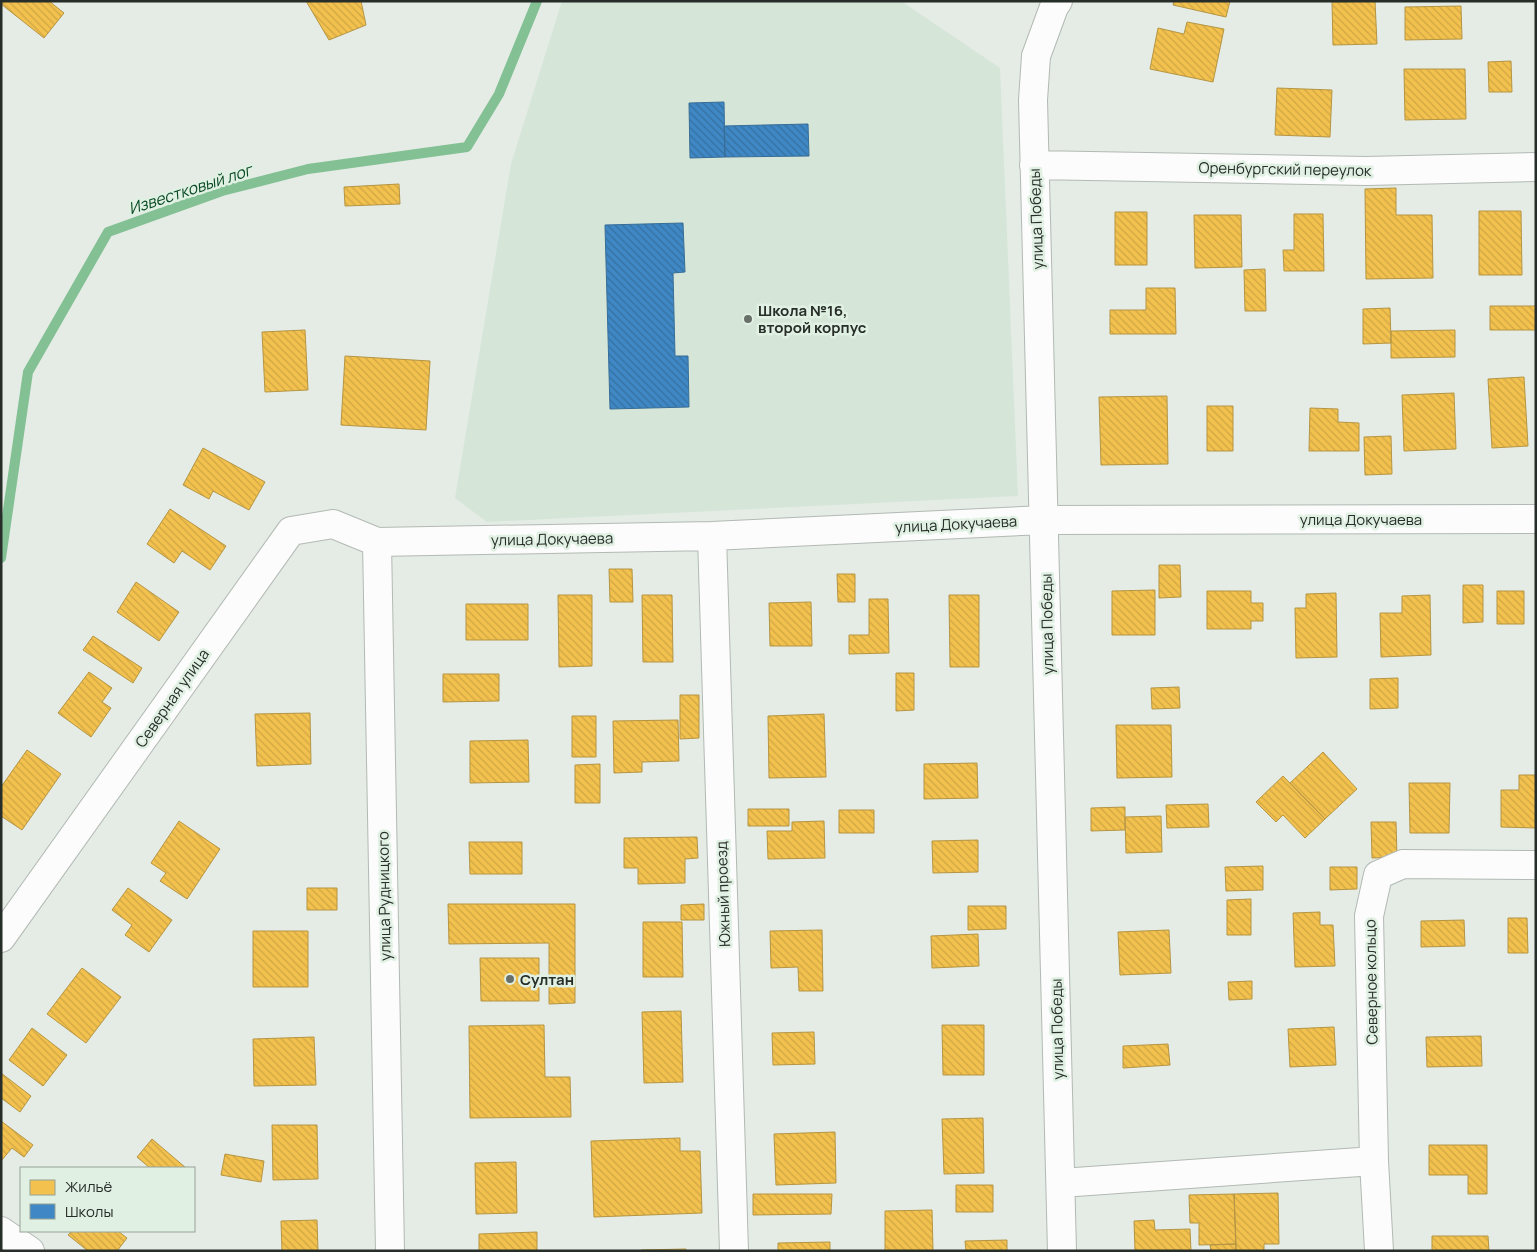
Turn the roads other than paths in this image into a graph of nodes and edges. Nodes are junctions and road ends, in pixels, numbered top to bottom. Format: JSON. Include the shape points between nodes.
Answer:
{"nodes":[{"id":1,"x":1058,"y":1,"type":"edge"},
{"id":2,"x":1034,"y":165,"type":"junction"},
{"id":3,"x":1536,"y":167,"type":"edge"},
{"id":4,"x":1536,"y":518,"type":"edge"},
{"id":5,"x":1044,"y":520,"type":"junction"},
{"id":6,"x":712,"y":536,"type":"junction"},
{"id":7,"x":377,"y":542,"type":"junction"},
{"id":8,"x":1536,"y":865,"type":"edge"},
{"id":9,"x":1,"y":938,"type":"edge"},
{"id":10,"x":1374,"y":1161,"type":"junction"},
{"id":11,"x":1061,"y":1182,"type":"junction"},
{"id":12,"x":1,"y":1231,"type":"edge"},
{"id":13,"x":30,"y":1251,"type":"edge"},
{"id":14,"x":390,"y":1251,"type":"edge"},
{"id":15,"x":734,"y":1251,"type":"edge"},
{"id":16,"x":1062,"y":1251,"type":"edge"},
{"id":17,"x":1379,"y":1251,"type":"edge"}],
"edges":[{"from":1,"to":2,"type":"street","name":"улица Победы","via":[[1036,56]]},
{"from":2,"to":3,"type":"street","name":"Оренбургский переулок","via":[[1366,171]]},
{"from":2,"to":5,"type":"street","name":"улица Победы"},
{"from":4,"to":5,"type":"street","name":"улица Докучаева"},
{"from":5,"to":6,"type":"street","name":"улица Докучаева"},
{"from":5,"to":11,"type":"street","name":"улица Победы"},
{"from":6,"to":7,"type":"street","name":"улица Докучаева"},
{"from":6,"to":15,"type":"street","name":"Южный проезд"},
{"from":7,"to":9,"type":"street","name":"Северная улица","via":[[333,524],[291,531]]},
{"from":7,"to":14,"type":"street","name":"улица Рудницкого"},
{"from":8,"to":10,"type":"street","name":"Северное кольцо","via":[[1403,864],[1378,875],[1369,916]]},
{"from":10,"to":11,"type":"street"},
{"from":10,"to":17,"type":"street","name":"Северное кольцо"},
{"from":11,"to":16,"type":"street","name":"улица Победы"},
{"from":12,"to":13,"type":"street"}]}
